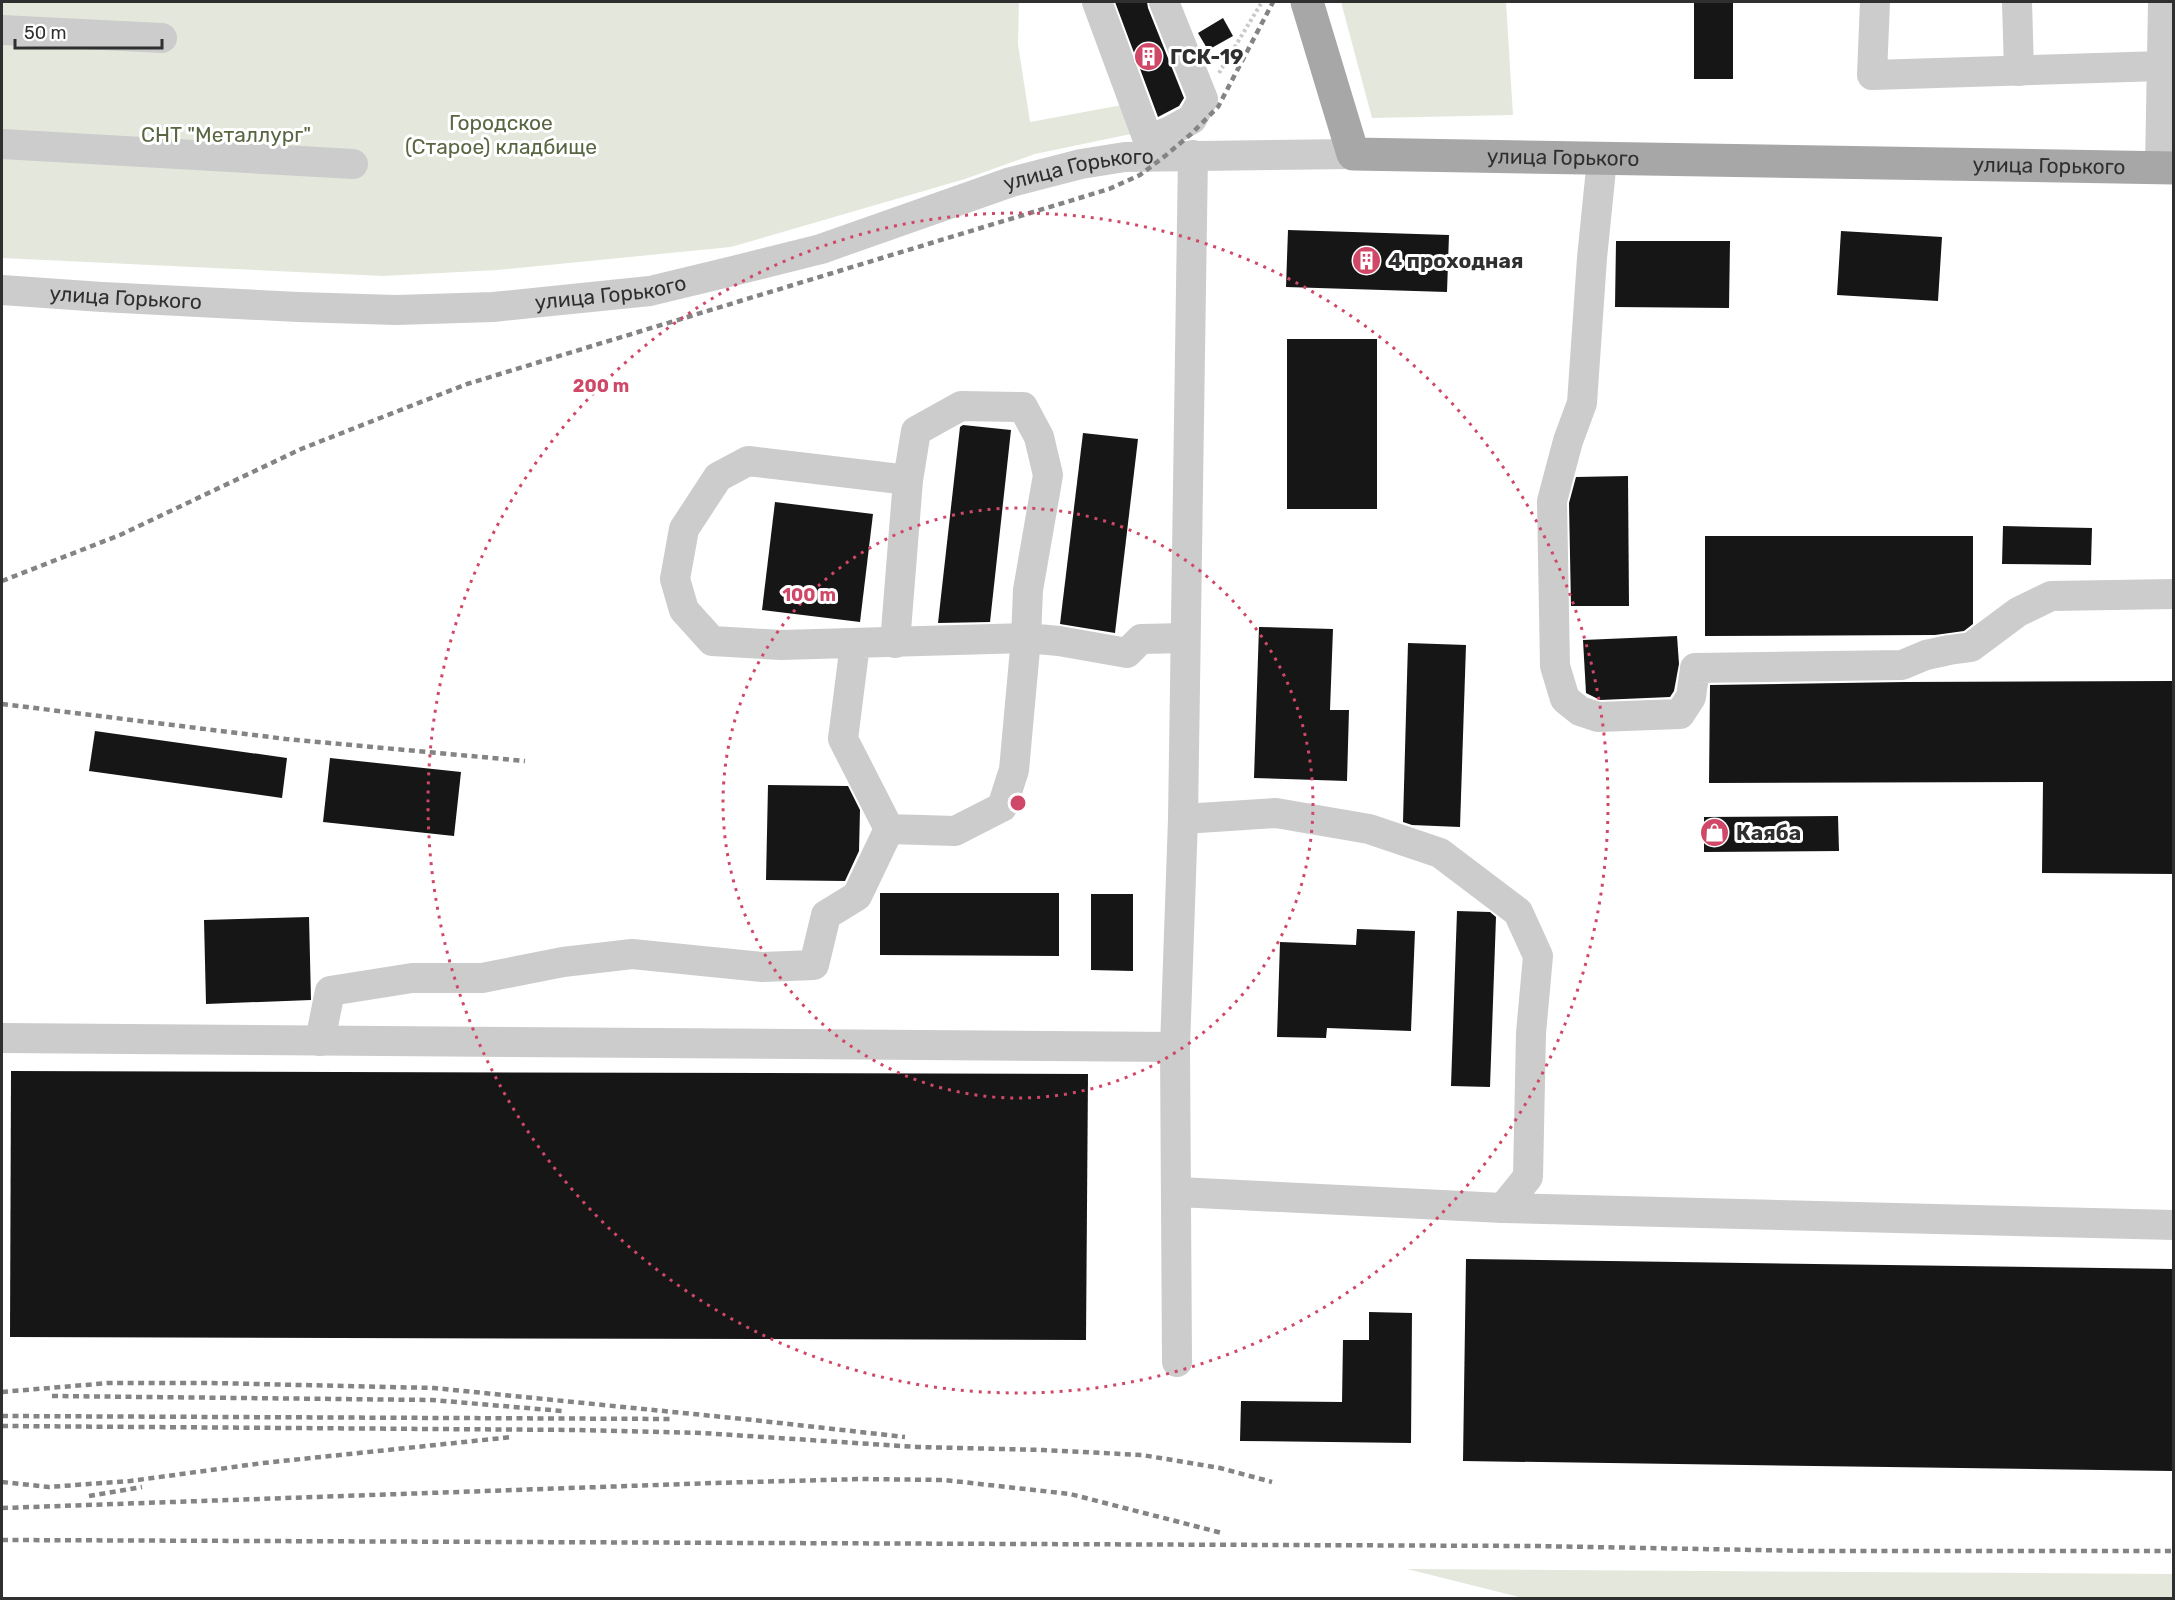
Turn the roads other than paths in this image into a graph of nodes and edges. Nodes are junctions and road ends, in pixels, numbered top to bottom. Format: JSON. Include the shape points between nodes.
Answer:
{"nodes":[{"id":1,"x":1097,"y":2,"type":"edge"},
{"id":2,"x":1164,"y":2,"type":"edge"},
{"id":3,"x":1307,"y":2,"type":"edge"},
{"id":4,"x":1875,"y":2,"type":"edge"},
{"id":5,"x":2017,"y":2,"type":"edge"},
{"id":6,"x":2163,"y":2,"type":"edge"},
{"id":7,"x":2,"y":30,"type":"edge"},
{"id":8,"x":162,"y":38,"type":"dead end"},
{"id":9,"x":2166,"y":48,"type":"edge"},
{"id":10,"x":2019,"y":71,"type":"junction"},
{"id":11,"x":2,"y":144,"type":"edge"},
{"id":12,"x":1151,"y":148,"type":"junction"},
{"id":13,"x":1353,"y":154,"type":"junction"},
{"id":14,"x":1193,"y":155,"type":"junction"},
{"id":15,"x":1602,"y":159,"type":"junction"},
{"id":16,"x":353,"y":164,"type":"dead end"},
{"id":17,"x":2167,"y":168,"type":"edge"},
{"id":18,"x":2,"y":290,"type":"edge"},
{"id":19,"x":908,"y":480,"type":"junction"},
{"id":20,"x":2174,"y":594,"type":"edge"},
{"id":21,"x":1026,"y":638,"type":"junction"},
{"id":22,"x":1185,"y":638,"type":"junction"},
{"id":23,"x":895,"y":643,"type":"junction"},
{"id":24,"x":855,"y":644,"type":"junction"},
{"id":25,"x":1183,"y":819,"type":"junction"},
{"id":26,"x":889,"y":830,"type":"junction"},
{"id":27,"x":2,"y":1038,"type":"edge"},
{"id":28,"x":320,"y":1041,"type":"junction"},
{"id":29,"x":1175,"y":1047,"type":"junction"},
{"id":30,"x":1178,"y":1192,"type":"junction"},
{"id":31,"x":1503,"y":1208,"type":"junction"},
{"id":32,"x":2174,"y":1225,"type":"edge"},
{"id":33,"x":1177,"y":1362,"type":"dead end"}],
"edges":[{"from":1,"to":12,"type":"street"},
{"from":2,"to":12,"type":"street","via":[[1203,99],[1192,119]]},
{"from":3,"to":13,"type":"main road"},
{"from":4,"to":10,"type":"street","via":[[1872,75]]},
{"from":5,"to":10,"type":"street"},
{"from":6,"to":9,"type":"street"},
{"from":7,"to":8,"type":"street"},
{"from":9,"to":10,"type":"street"},
{"from":9,"to":17,"type":"street"},
{"from":11,"to":16,"type":"street"},
{"from":12,"to":14,"type":"street","name":"улица Горького"},
{"from":12,"to":18,"type":"street","name":"улица Горького","via":[[1021,180],[820,249],[650,291],[493,308],[396,310]]},
{"from":13,"to":14,"type":"street","name":"улица Горького"},
{"from":13,"to":15,"type":"main road","name":"улица Горького"},
{"from":14,"to":22,"type":"street"},
{"from":15,"to":17,"type":"main road","name":"улица Горького"},
{"from":15,"to":20,"type":"street","via":[[1582,403],[1552,501],[1555,666],[1565,699],[1580,711],[1598,717],[1680,714],[1691,698],[1695,668],[1902,665],[1971,647],[2018,612],[2050,596]]},
{"from":19,"to":21,"type":"street","via":[[916,431],[961,406],[1023,407],[1039,436],[1048,475],[1028,590]]},
{"from":19,"to":23,"type":"street"},
{"from":19,"to":24,"type":"street","via":[[748,461],[718,477],[684,529],[675,579],[684,610],[712,641]]},
{"from":21,"to":22,"type":"street","via":[[1127,653],[1141,639]]},
{"from":21,"to":23,"type":"street"},
{"from":21,"to":26,"type":"street","via":[[1014,770],[1002,807],[955,831]]},
{"from":22,"to":25,"type":"street"},
{"from":23,"to":24,"type":"street"},
{"from":24,"to":26,"type":"street","via":[[843,739]]},
{"from":25,"to":29,"type":"street"},
{"from":25,"to":31,"type":"street","via":[[1276,813],[1369,829],[1440,853],[1518,912],[1538,956],[1531,1033],[1528,1177]]},
{"from":26,"to":28,"type":"street","via":[[857,896],[826,915],[813,965],[762,968],[633,954],[563,962],[482,978],[412,978],[330,991]]},
{"from":27,"to":28,"type":"street"},
{"from":28,"to":29,"type":"street"},
{"from":29,"to":30,"type":"street"},
{"from":30,"to":31,"type":"street"},
{"from":30,"to":33,"type":"street"},
{"from":31,"to":32,"type":"street"}]}
